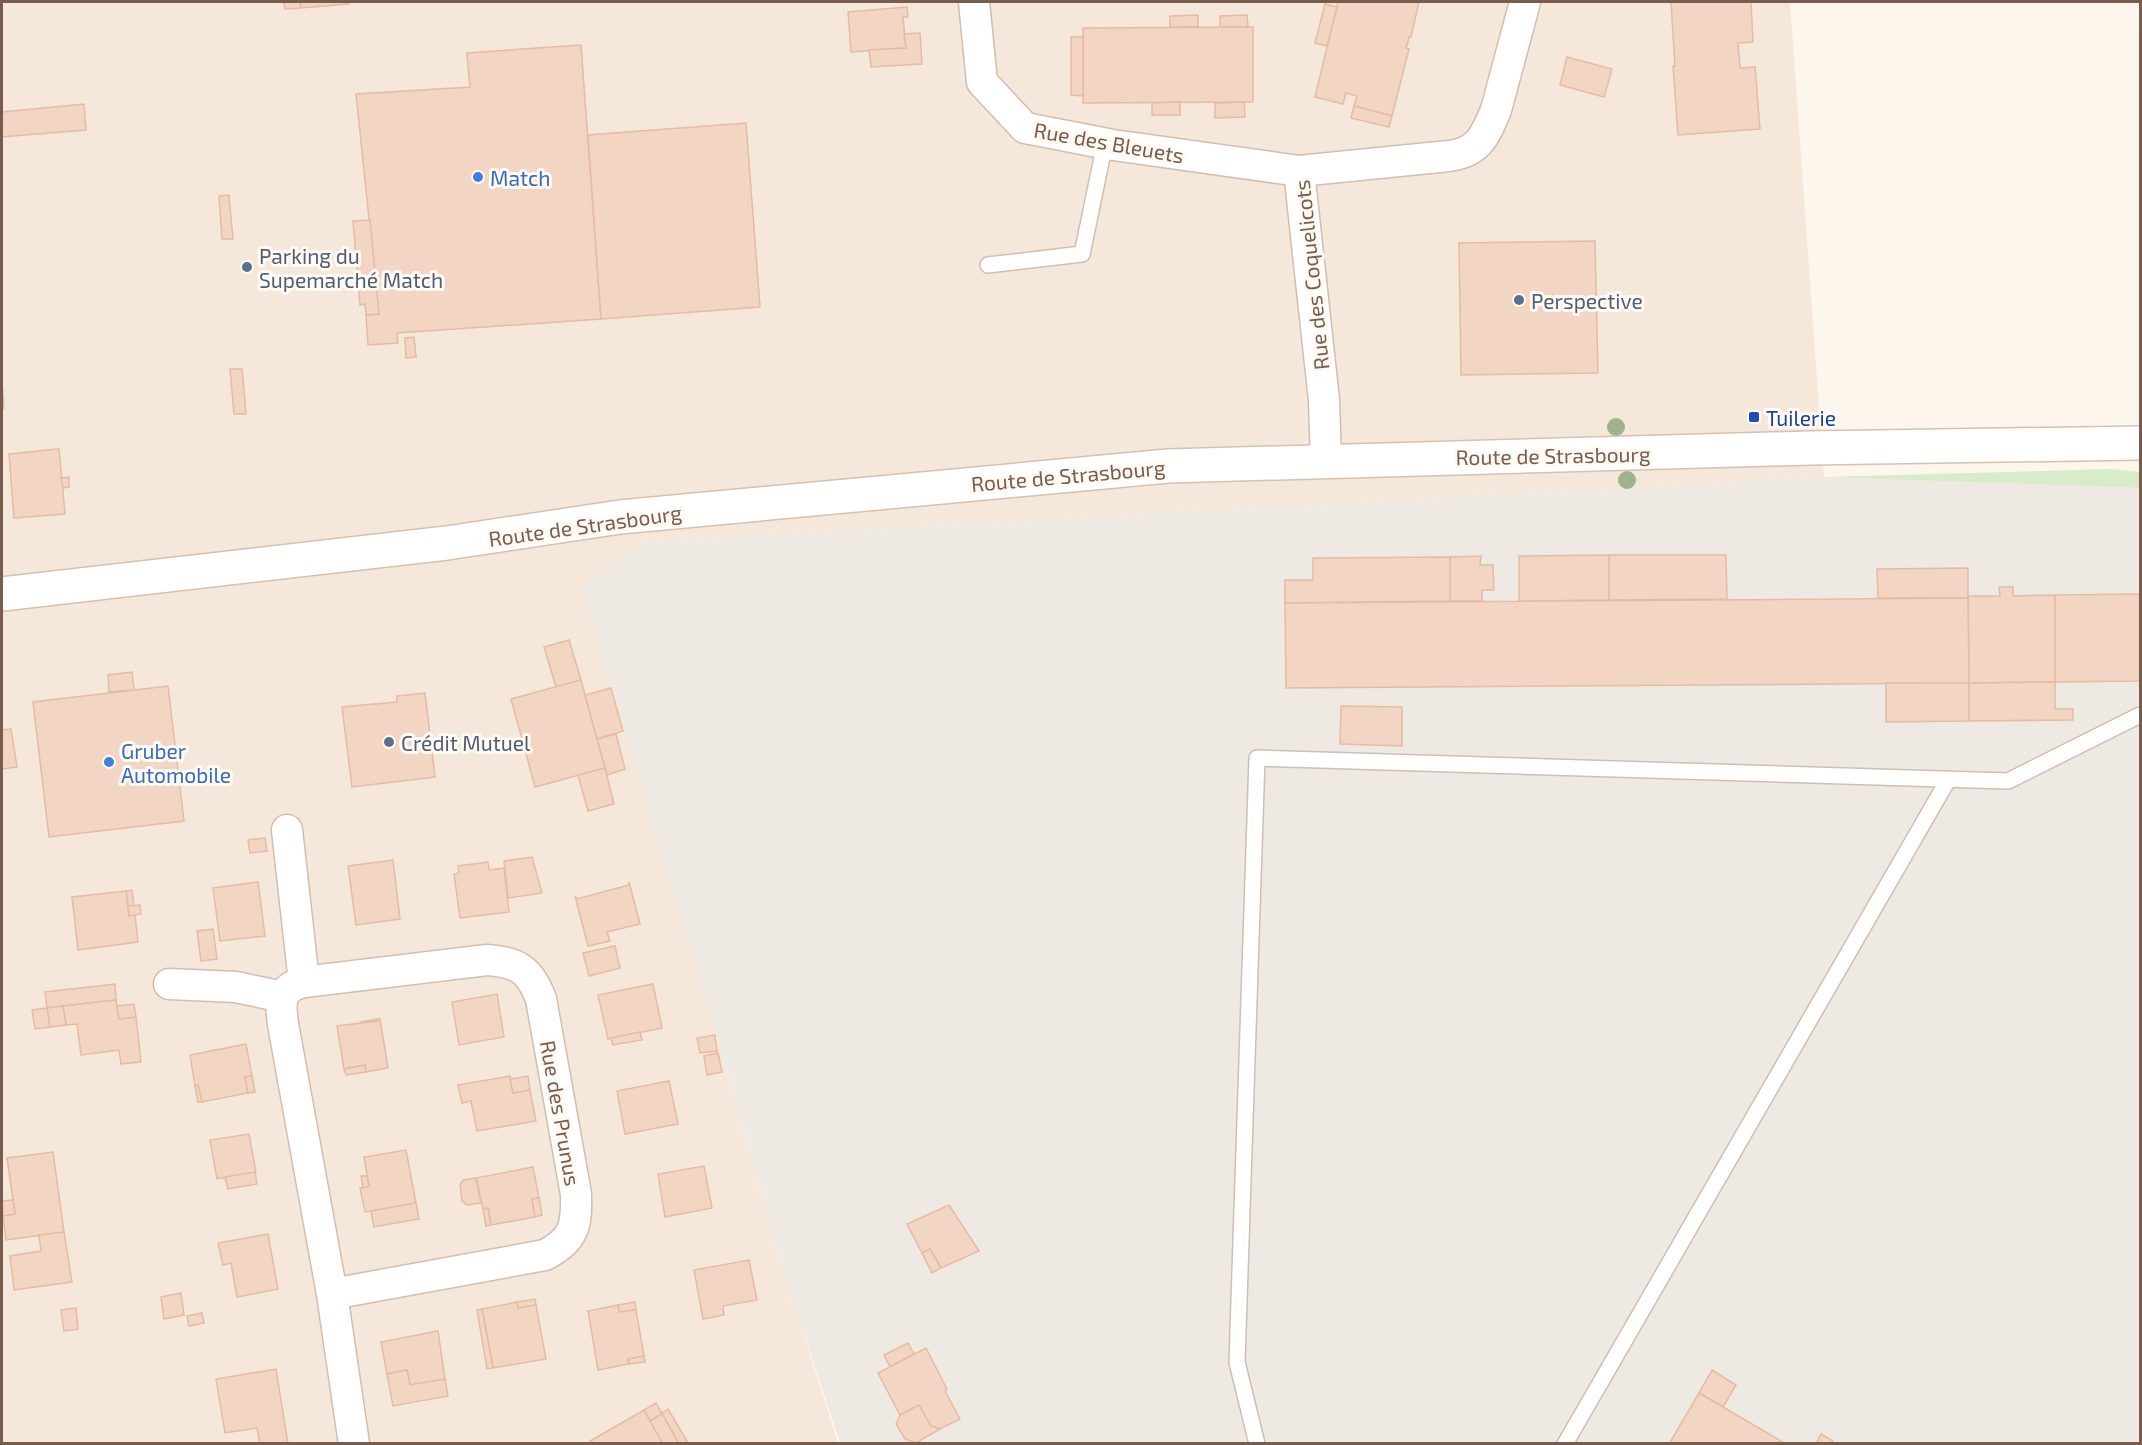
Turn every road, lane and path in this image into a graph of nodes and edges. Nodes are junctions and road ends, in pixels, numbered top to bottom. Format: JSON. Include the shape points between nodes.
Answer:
{"nodes":[{"id":1,"x":974,"y":2,"type":"edge"},
{"id":2,"x":1525,"y":2,"type":"edge"},
{"id":3,"x":1105,"y":143,"type":"junction"},
{"id":4,"x":1299,"y":171,"type":"junction"},
{"id":5,"x":988,"y":265,"type":"dead end"},
{"id":6,"x":2140,"y":443,"type":"edge"},
{"id":7,"x":1326,"y":460,"type":"junction"},
{"id":8,"x":2,"y":594,"type":"edge"},
{"id":9,"x":2140,"y":715,"type":"edge"},
{"id":10,"x":1948,"y":780,"type":"junction"},
{"id":11,"x":287,"y":830,"type":"dead end"},
{"id":12,"x":169,"y":984,"type":"dead end"},
{"id":13,"x":293,"y":990,"type":"junction"},
{"id":14,"x":332,"y":1294,"type":"junction"},
{"id":15,"x":354,"y":1443,"type":"edge"},
{"id":16,"x":1257,"y":1443,"type":"edge"},
{"id":17,"x":1565,"y":1443,"type":"edge"}],
"edges":[{"from":1,"to":3,"type":"street","name":"Rue des Bleuets","via":[[982,82],[1025,128]]},
{"from":2,"to":4,"type":"street","name":"Rue des Coquelicots","via":[[1496,110],[1474,148],[1449,156]]},
{"from":3,"to":4,"type":"street","name":"Rue des Bleuets"},
{"from":3,"to":5,"type":"lane","via":[[1082,254]]},
{"from":4,"to":7,"type":"street","name":"Rue des Coquelicots","via":[[1324,400]]},
{"from":6,"to":7,"type":"main road","name":"Route de Strasbourg"},
{"from":7,"to":8,"type":"main road","name":"Route de Strasbourg","via":[[1168,466],[620,517],[447,543]]},
{"from":9,"to":10,"type":"lane","via":[[2008,781]]},
{"from":10,"to":16,"type":"lane","via":[[1257,758],[1237,1362]]},
{"from":10,"to":17,"type":"lane"},
{"from":11,"to":13,"type":"street"},
{"from":12,"to":13,"type":"street","name":"Rue des Prunus"},
{"from":13,"to":14,"type":"street","via":[[281,1010]]},
{"from":13,"to":14,"type":"street","name":"Rue des Prunus","via":[[487,960],[502,961],[526,972],[541,999],[576,1194],[577,1213],[570,1237],[544,1255]]},
{"from":14,"to":15,"type":"street"}]}
